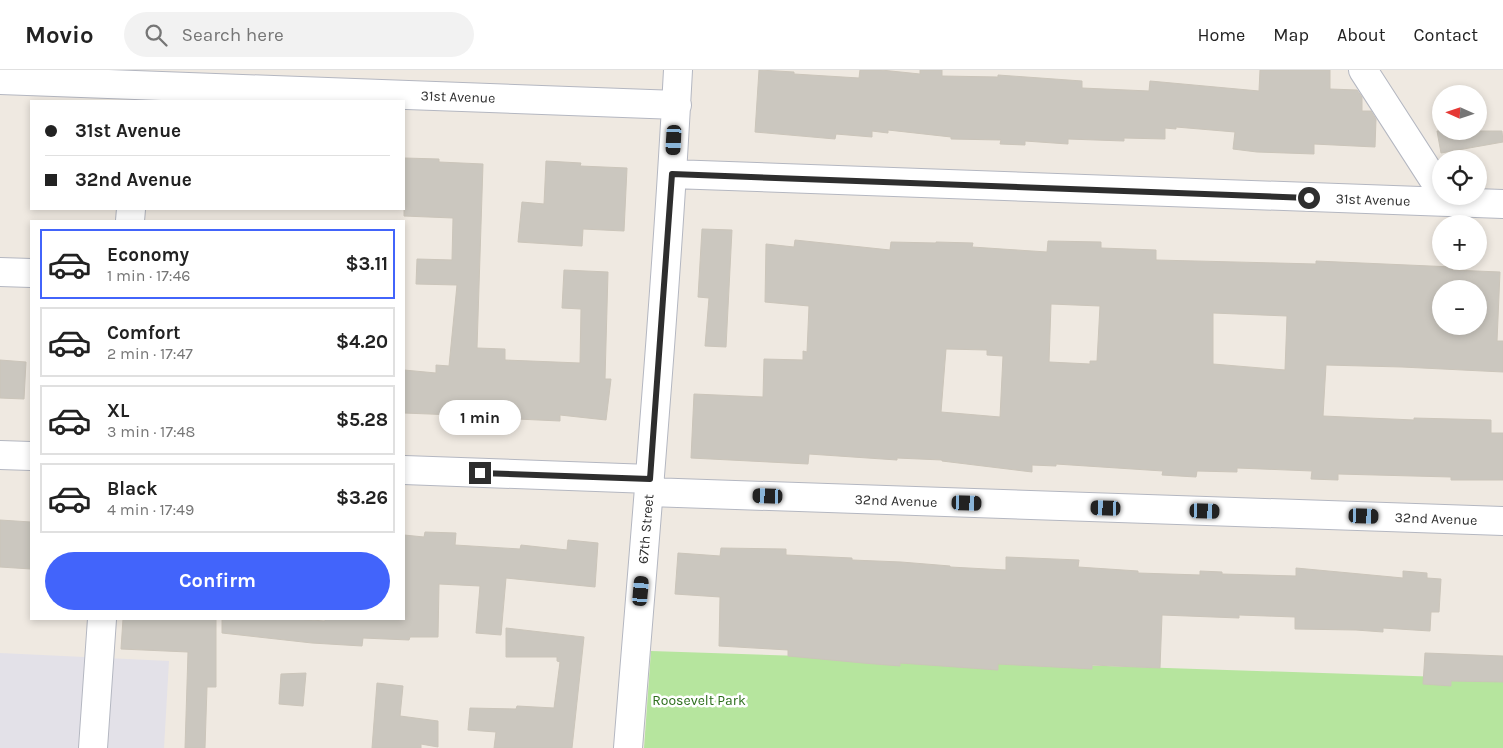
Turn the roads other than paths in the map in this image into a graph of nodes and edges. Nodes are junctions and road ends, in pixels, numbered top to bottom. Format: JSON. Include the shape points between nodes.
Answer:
{"nodes":[{"id":1,"x":678,"y":70,"type":"edge"},
{"id":2,"x":1363,"y":70,"type":"edge"},
{"id":3,"x":0,"y":80,"type":"edge"},
{"id":4,"x":141,"y":85,"type":"edge"},
{"id":5,"x":676,"y":105,"type":"junction"},
{"id":6,"x":672,"y":174,"type":"junction"},
{"id":7,"x":1432,"y":177,"type":"edge"},
{"id":8,"x":1432,"y":197,"type":"edge"},
{"id":9,"x":1487,"y":202,"type":"edge"},
{"id":10,"x":1503,"y":204,"type":"edge"},
{"id":11,"x":0,"y":272,"type":"edge"},
{"id":12,"x":30,"y":274,"type":"edge"},
{"id":13,"x":0,"y":455,"type":"edge"},
{"id":14,"x":30,"y":456,"type":"edge"},
{"id":15,"x":405,"y":470,"type":"edge"},
{"id":16,"x":649,"y":486,"type":"junction"},
{"id":17,"x":1503,"y":521,"type":"edge"},
{"id":18,"x":102,"y":620,"type":"edge"},
{"id":19,"x":93,"y":748,"type":"edge"},
{"id":20,"x":628,"y":748,"type":"edge"}],
"edges":[{"from":1,"to":5,"type":"street","name":"67th Street"},
{"from":2,"to":7,"type":"street"},
{"from":3,"to":4,"type":"street","name":"31st Avenue"},
{"from":4,"to":5,"type":"street","name":"31st Avenue"},
{"from":5,"to":6,"type":"street","name":"67th Street"},
{"from":6,"to":8,"type":"street","name":"31st Avenue"},
{"from":6,"to":16,"type":"street","name":"67th Street"},
{"from":9,"to":10,"type":"street","name":"31st Avenue"},
{"from":11,"to":12,"type":"street"},
{"from":13,"to":14,"type":"street"},
{"from":15,"to":16,"type":"street","name":"32nd Avenue"},
{"from":16,"to":17,"type":"street","name":"32nd Avenue"},
{"from":16,"to":20,"type":"street","name":"67th Street"},
{"from":18,"to":19,"type":"street"}]}
